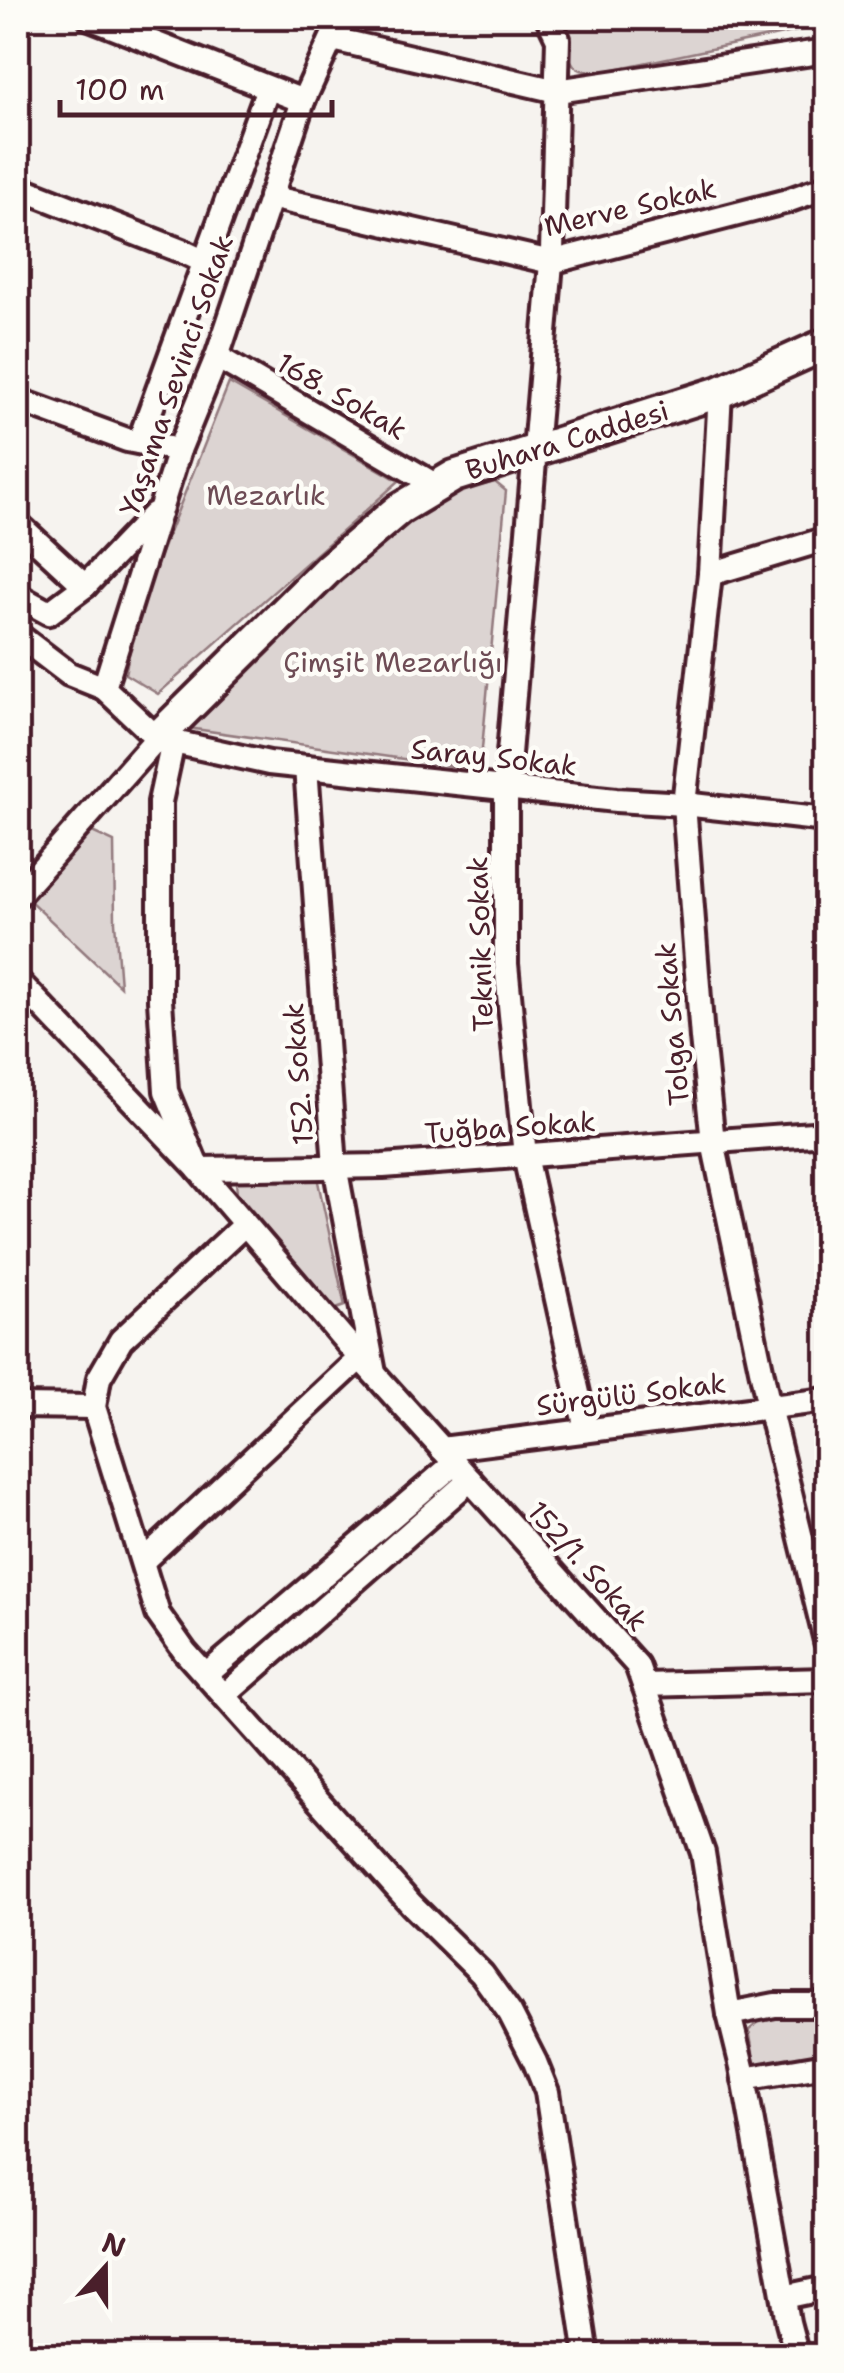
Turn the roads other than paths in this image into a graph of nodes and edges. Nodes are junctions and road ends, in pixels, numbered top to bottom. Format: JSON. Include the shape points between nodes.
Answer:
{"nodes":[{"id":1,"x":90,"y":18,"type":"edge"},
{"id":2,"x":548,"y":18,"type":"edge"},
{"id":3,"x":337,"y":28,"type":"edge"},
{"id":4,"x":826,"y":51,"type":"edge"},
{"id":5,"x":268,"y":88,"type":"junction"},
{"id":6,"x":557,"y":92,"type":"junction"},
{"id":7,"x":304,"y":101,"type":"junction"},
{"id":8,"x":826,"y":187,"type":"edge"},
{"id":9,"x":18,"y":188,"type":"edge"},
{"id":10,"x":270,"y":197,"type":"junction"},
{"id":11,"x":205,"y":262,"type":"junction"},
{"id":12,"x":551,"y":262,"type":"junction"},
{"id":13,"x":826,"y":344,"type":"edge"},
{"id":14,"x":217,"y":357,"type":"junction"},
{"id":15,"x":720,"y":392,"type":"junction"},
{"id":16,"x":18,"y":400,"type":"edge"},
{"id":17,"x":139,"y":442,"type":"junction"},
{"id":18,"x":179,"y":450,"type":"junction"},
{"id":19,"x":534,"y":450,"type":"junction"},
{"id":20,"x":436,"y":486,"type":"junction"},
{"id":21,"x":160,"y":508,"type":"junction"},
{"id":22,"x":18,"y":524,"type":"edge"},
{"id":23,"x":826,"y":538,"type":"edge"},
{"id":24,"x":710,"y":574,"type":"junction"},
{"id":25,"x":85,"y":586,"type":"junction"},
{"id":26,"x":18,"y":596,"type":"edge"},
{"id":27,"x":18,"y":635,"type":"edge"},
{"id":28,"x":104,"y":688,"type":"junction"},
{"id":29,"x":165,"y":740,"type":"junction"},
{"id":30,"x":306,"y":767,"type":"junction"},
{"id":31,"x":506,"y":788,"type":"junction"},
{"id":32,"x":684,"y":804,"type":"junction"},
{"id":33,"x":826,"y":820,"type":"edge"},
{"id":34,"x":18,"y":895,"type":"edge"},
{"id":35,"x":18,"y":981,"type":"edge"},
{"id":36,"x":826,"y":1132,"type":"edge"},
{"id":37,"x":713,"y":1142,"type":"junction"},
{"id":38,"x":525,"y":1156,"type":"junction"},
{"id":39,"x":335,"y":1166,"type":"junction"},
{"id":40,"x":198,"y":1169,"type":"junction"},
{"id":41,"x":246,"y":1224,"type":"junction"},
{"id":42,"x":367,"y":1366,"type":"junction"},
{"id":43,"x":826,"y":1400,"type":"edge"},
{"id":44,"x":18,"y":1406,"type":"edge"},
{"id":45,"x":94,"y":1407,"type":"junction"},
{"id":46,"x":768,"y":1408,"type":"junction"},
{"id":47,"x":586,"y":1429,"type":"junction"},
{"id":48,"x":456,"y":1464,"type":"junction"},
{"id":49,"x":143,"y":1561,"type":"junction"},
{"id":50,"x":826,"y":1640,"type":"edge"},
{"id":51,"x":206,"y":1675,"type":"junction"},
{"id":52,"x":826,"y":1680,"type":"edge"},
{"id":53,"x":644,"y":1685,"type":"junction"},
{"id":54,"x":225,"y":1696,"type":"junction"},
{"id":55,"x":826,"y":2004,"type":"edge"},
{"id":56,"x":730,"y":2014,"type":"junction"},
{"id":57,"x":826,"y":2066,"type":"edge"},
{"id":58,"x":744,"y":2079,"type":"junction"},
{"id":59,"x":826,"y":2288,"type":"edge"},
{"id":60,"x":784,"y":2297,"type":"junction"},
{"id":61,"x":587,"y":2356,"type":"edge"},
{"id":62,"x":798,"y":2356,"type":"edge"}],
"edges":[{"from":1,"to":5,"type":"street"},
{"from":2,"to":6,"type":"street","name":"Teknik Sokak","via":[[558,40]]},
{"from":3,"to":6,"type":"street"},
{"from":3,"to":7,"type":"street","name":"Yaşama Sevinci Sokak"},
{"from":4,"to":6,"type":"street"},
{"from":5,"to":7,"type":"street"},
{"from":5,"to":11,"type":"street"},
{"from":6,"to":12,"type":"street","name":"Teknik Sokak"},
{"from":7,"to":10,"type":"street","name":"Yaşama Sevinci Sokak"},
{"from":8,"to":12,"type":"street","name":"Merve Sokak"},
{"from":9,"to":11,"type":"street"},
{"from":10,"to":12,"type":"street","name":"Merve Sokak"},
{"from":10,"to":14,"type":"street","name":"Yaşama Sevinci Sokak"},
{"from":11,"to":17,"type":"street"},
{"from":12,"to":19,"type":"street","name":"Teknik Sokak"},
{"from":13,"to":15,"type":"main road","name":"Buhara Caddesi"},
{"from":14,"to":18,"type":"street","name":"Yaşama Sevinci Sokak"},
{"from":14,"to":20,"type":"street","name":"168. Sokak"},
{"from":15,"to":19,"type":"main road","name":"Buhara Caddesi"},
{"from":15,"to":24,"type":"street","name":"Tolga Sokak"},
{"from":16,"to":17,"type":"street"},
{"from":17,"to":18,"type":"street"},
{"from":18,"to":21,"type":"street","name":"Yaşama Sevinci Sokak"},
{"from":19,"to":20,"type":"main road","name":"Buhara Caddesi"},
{"from":19,"to":31,"type":"street","name":"Teknik Sokak"},
{"from":20,"to":29,"type":"main road","name":"Buhara Caddesi","via":[[329,568]]},
{"from":21,"to":25,"type":"street"},
{"from":21,"to":28,"type":"street","name":"Yaşama Sevinci Sokak"},
{"from":22,"to":25,"type":"street"},
{"from":23,"to":24,"type":"street"},
{"from":24,"to":32,"type":"street","name":"Tolga Sokak"},
{"from":25,"to":26,"type":"street","via":[[49,613]]},
{"from":27,"to":28,"type":"street","via":[[69,674]]},
{"from":28,"to":29,"type":"street"},
{"from":29,"to":30,"type":"street","name":"Saray Sokak"},
{"from":29,"to":34,"type":"street"},
{"from":29,"to":40,"type":"street","via":[[160,1000],[166,1091]]},
{"from":30,"to":31,"type":"street","name":"Saray Sokak"},
{"from":30,"to":39,"type":"street","name":"152. Sokak"},
{"from":31,"to":32,"type":"street","name":"Saray Sokak"},
{"from":31,"to":38,"type":"street","name":"Teknik Sokak","via":[[506,964]]},
{"from":32,"to":33,"type":"street","name":"Saray Sokak"},
{"from":32,"to":37,"type":"street","name":"Tolga Sokak"},
{"from":35,"to":40,"type":"street","name":"152/1. Sokak"},
{"from":36,"to":37,"type":"street","name":"Tuğba Sokak"},
{"from":37,"to":38,"type":"street","name":"Tuğba Sokak"},
{"from":37,"to":46,"type":"street","name":"Tolga Sokak"},
{"from":38,"to":39,"type":"street","name":"Tuğba Sokak"},
{"from":38,"to":47,"type":"street","name":"Teknik Sokak"},
{"from":39,"to":40,"type":"street","name":"Tuğba Sokak"},
{"from":39,"to":42,"type":"street","name":"152. Sokak"},
{"from":40,"to":41,"type":"street","name":"152/1. Sokak"},
{"from":41,"to":42,"type":"street","name":"152/1. Sokak"},
{"from":41,"to":45,"type":"street","via":[[121,1340],[100,1378]]},
{"from":42,"to":48,"type":"street","name":"152/1. Sokak"},
{"from":42,"to":49,"type":"street"},
{"from":43,"to":46,"type":"street","name":"Sürgülü Sokak"},
{"from":44,"to":45,"type":"street"},
{"from":45,"to":49,"type":"street"},
{"from":46,"to":47,"type":"street","name":"Sürgülü Sokak"},
{"from":46,"to":50,"type":"street","name":"Tolga Sokak"},
{"from":47,"to":48,"type":"street","name":"Sürgülü Sokak"},
{"from":48,"to":51,"type":"street"},
{"from":48,"to":53,"type":"street","name":"152/1. Sokak","via":[[637,1665]]},
{"from":48,"to":54,"type":"street"},
{"from":49,"to":51,"type":"street","via":[[158,1614]]},
{"from":51,"to":54,"type":"street"},
{"from":52,"to":53,"type":"street"},
{"from":53,"to":56,"type":"street","name":"152/1. Sokak","via":[[703,1852]]},
{"from":54,"to":61,"type":"street","via":[[510,2012],[546,2092]]},
{"from":55,"to":56,"type":"street"},
{"from":56,"to":58,"type":"street","name":"152/1. Sokak"},
{"from":57,"to":58,"type":"street"},
{"from":58,"to":60,"type":"street","name":"152/1. Sokak"},
{"from":59,"to":60,"type":"street"},
{"from":60,"to":62,"type":"street","name":"152/1. Sokak"}]}
